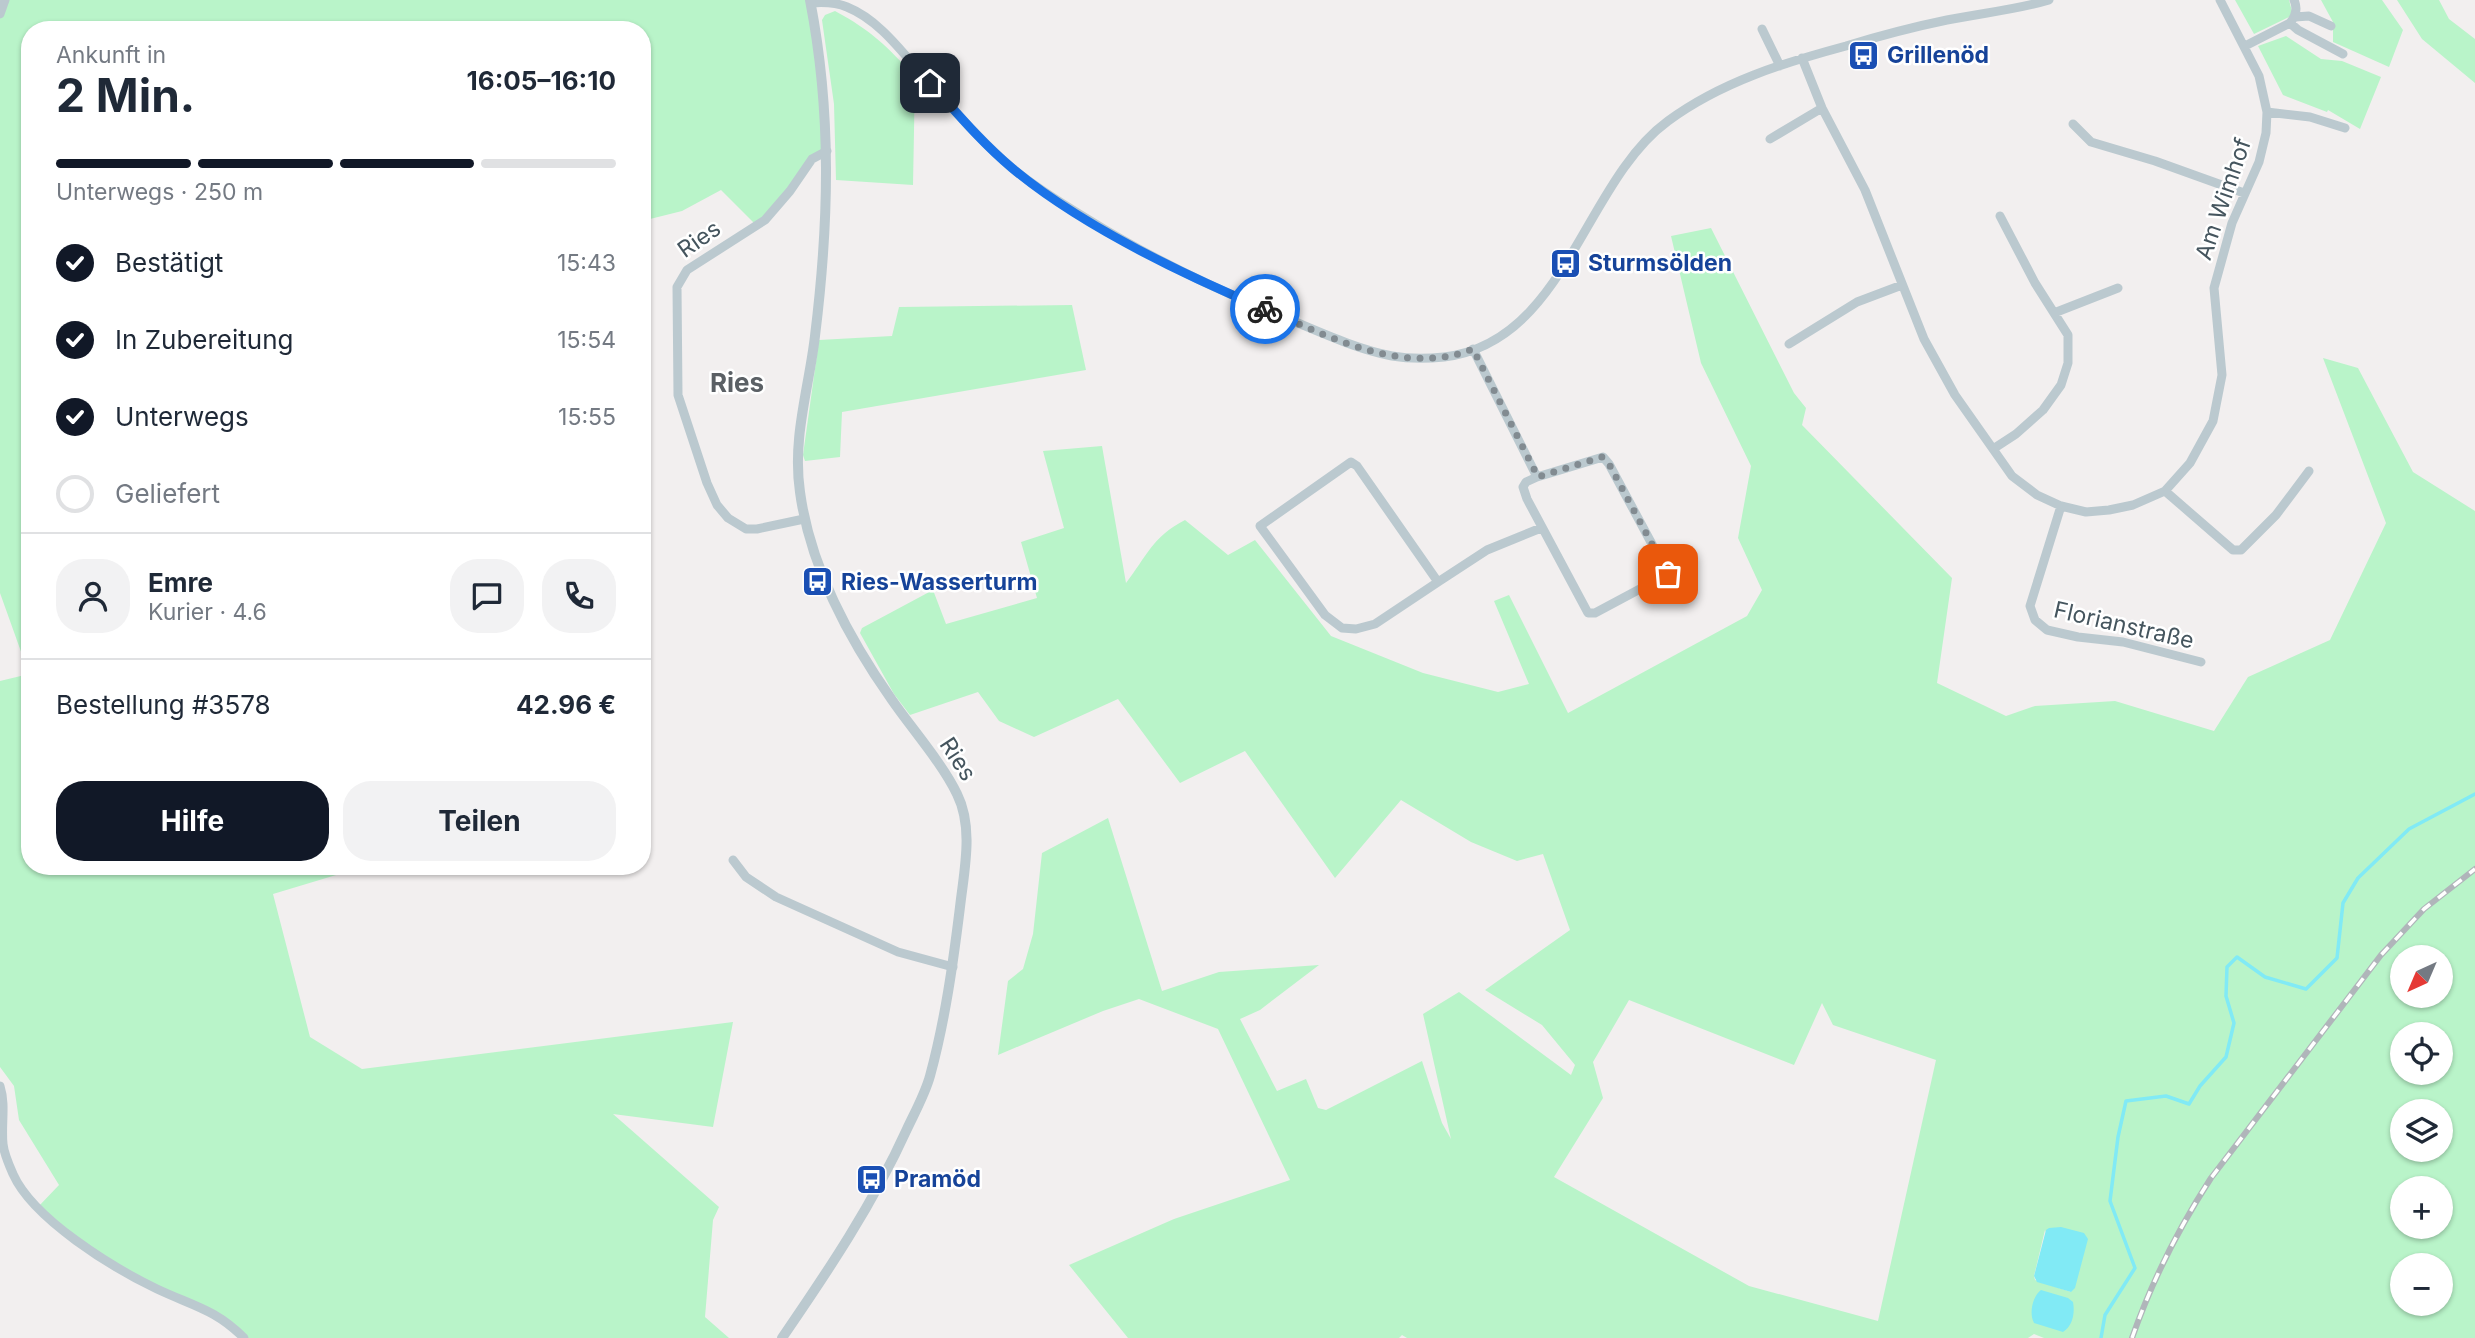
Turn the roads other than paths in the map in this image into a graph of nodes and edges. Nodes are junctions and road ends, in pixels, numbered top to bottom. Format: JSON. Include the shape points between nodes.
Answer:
{"nodes":[{"id":1,"x":5,"y":0,"type":"edge"},
{"id":2,"x":2049,"y":0,"type":"edge"},
{"id":3,"x":2220,"y":0,"type":"edge"},
{"id":4,"x":2294,"y":0,"type":"edge"},
{"id":5,"x":810,"y":1,"type":"edge"},
{"id":6,"x":0,"y":14,"type":"edge"},
{"id":7,"x":2292,"y":20,"type":"junction"},
{"id":8,"x":2331,"y":26,"type":"dead end"},
{"id":9,"x":1762,"y":29,"type":"dead end"},
{"id":10,"x":2245,"y":46,"type":"junction"},
{"id":11,"x":2343,"y":54,"type":"dead end"},
{"id":12,"x":1802,"y":58,"type":"junction"},
{"id":13,"x":1780,"y":66,"type":"junction"},
{"id":14,"x":1822,"y":108,"type":"junction"},
{"id":15,"x":2267,"y":112,"type":"junction"},
{"id":16,"x":2073,"y":124,"type":"dead end"},
{"id":17,"x":2345,"y":128,"type":"dead end"},
{"id":18,"x":1770,"y":139,"type":"dead end"},
{"id":19,"x":827,"y":151,"type":"junction"},
{"id":20,"x":2244,"y":193,"type":"junction"},
{"id":21,"x":2000,"y":216,"type":"dead end"},
{"id":22,"x":1902,"y":285,"type":"junction"},
{"id":23,"x":2118,"y":288,"type":"dead end"},
{"id":24,"x":2054,"y":313,"type":"junction"},
{"id":25,"x":1789,"y":344,"type":"dead end"},
{"id":26,"x":1473,"y":349,"type":"junction"},
{"id":27,"x":1993,"y":449,"type":"junction"},
{"id":28,"x":2308,"y":471,"type":"dead end"},
{"id":29,"x":1538,"y":477,"type":"junction"},
{"id":30,"x":2165,"y":491,"type":"junction"},
{"id":31,"x":2062,"y":506,"type":"junction"},
{"id":32,"x":804,"y":519,"type":"junction"},
{"id":33,"x":1541,"y":528,"type":"junction"},
{"id":34,"x":1438,"y":582,"type":"junction"},
{"id":35,"x":2201,"y":662,"type":"dead end"},
{"id":36,"x":733,"y":860,"type":"dead end"},
{"id":37,"x":953,"y":967,"type":"junction"},
{"id":38,"x":0,"y":1086,"type":"edge"},
{"id":39,"x":244,"y":1338,"type":"edge"},
{"id":40,"x":782,"y":1338,"type":"edge"}],
"edges":[{"from":1,"to":6,"type":"street"},
{"from":2,"to":12,"type":"street","via":[[1881,34]]},
{"from":3,"to":10,"type":"street","name":"Am Wimhof"},
{"from":4,"to":7,"type":"street"},
{"from":5,"to":19,"type":"street","name":"Ries","via":[[825,102]]},
{"from":5,"to":26,"type":"street","via":[[850,8],[867,19],[1012,168],[1099,227],[1175,268],[1303,325],[1387,355],[1422,358]]},
{"from":7,"to":8,"type":"street","via":[[2309,16]]},
{"from":7,"to":10,"type":"street"},
{"from":7,"to":11,"type":"street","via":[[2298,30]]},
{"from":9,"to":13,"type":"street"},
{"from":10,"to":15,"type":"street","name":"Am Wimhof","via":[[2259,76]]},
{"from":12,"to":13,"type":"street"},
{"from":12,"to":14,"type":"street","name":"Am Wimhof"},
{"from":13,"to":26,"type":"street","via":[[1707,95],[1665,123],[1622,171],[1532,309],[1515,326]]},
{"from":14,"to":18,"type":"street"},
{"from":14,"to":22,"type":"street","name":"Am Wimhof","via":[[1865,190]]},
{"from":15,"to":17,"type":"street","name":"Am Wimhof","via":[[2310,117]]},
{"from":15,"to":20,"type":"street","name":"Am Wimhof","via":[[2259,162]]},
{"from":16,"to":20,"type":"street","via":[[2091,142]]},
{"from":19,"to":32,"type":"street","name":"Ries","via":[[815,338],[798,446]]},
{"from":19,"to":32,"type":"street","name":"Ries","via":[[812,159],[765,220],[687,270],[677,287],[678,395],[717,505],[746,529]]},
{"from":20,"to":30,"type":"street","name":"Am Wimhof","via":[[2214,288],[2222,375],[2213,421],[2190,463]]},
{"from":21,"to":24,"type":"street"},
{"from":22,"to":25,"type":"street","via":[[1857,302]]},
{"from":22,"to":27,"type":"street","name":"Am Wimhof","via":[[1930,350]]},
{"from":23,"to":24,"type":"street"},
{"from":24,"to":27,"type":"street","via":[[2068,335],[2068,363],[2061,385],[2043,410]]},
{"from":26,"to":29,"type":"street"},
{"from":27,"to":31,"type":"street","name":"Am Wimhof","via":[[2012,475],[2037,495]]},
{"from":28,"to":30,"type":"street","via":[[2276,515],[2241,550],[2233,550]]},
{"from":29,"to":33,"type":"street","via":[[1523,488]]},
{"from":29,"to":33,"type":"street","via":[[1602,457],[1668,574],[1588,613]]},
{"from":30,"to":31,"type":"street","name":"Am Wimhof","via":[[2109,510],[2086,512]]},
{"from":31,"to":35,"type":"street","name":"Florianstraße","via":[[2030,606],[2035,621],[2047,630],[2123,642]]},
{"from":32,"to":37,"type":"street","name":"Ries","via":[[828,587],[866,660],[962,805],[966,846]]},
{"from":33,"to":34,"type":"street","via":[[1487,550]]},
{"from":34,"to":34,"type":"street","via":[[1351,462],[1260,526],[1325,615],[1342,628],[1375,624]]},
{"from":36,"to":37,"type":"street","via":[[746,877],[776,897],[898,952]]},
{"from":37,"to":40,"type":"street","name":"Ries","via":[[929,1079],[892,1161],[840,1253]]},
{"from":38,"to":39,"type":"street","via":[[3,1146],[24,1193],[121,1271],[204,1308],[226,1320]]}]}
